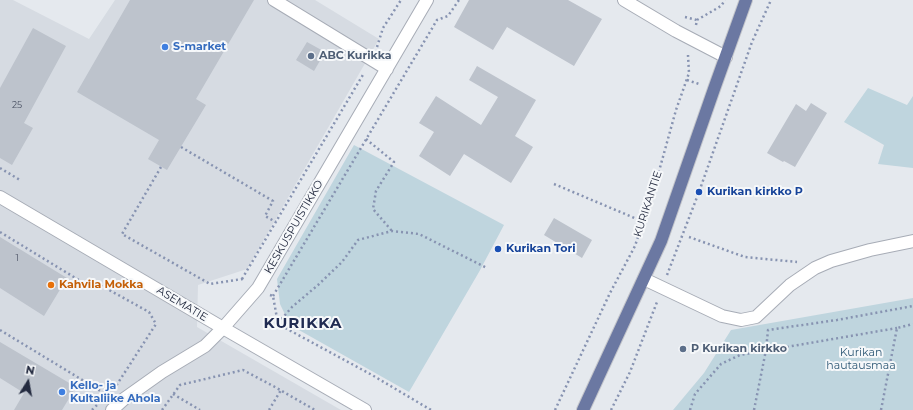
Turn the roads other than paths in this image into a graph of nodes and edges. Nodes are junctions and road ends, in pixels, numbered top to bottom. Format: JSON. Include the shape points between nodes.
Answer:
{"nodes":[{"id":1,"x":274,"y":0,"type":"edge"},
{"id":2,"x":427,"y":0,"type":"edge"},
{"id":3,"x":624,"y":0,"type":"edge"},
{"id":4,"x":746,"y":0,"type":"edge"},
{"id":5,"x":726,"y":57,"type":"junction"},
{"id":6,"x":386,"y":70,"type":"junction"},
{"id":7,"x":0,"y":197,"type":"edge"},
{"id":8,"x":913,"y":241,"type":"edge"},
{"id":9,"x":644,"y":278,"type":"junction"},
{"id":10,"x":223,"y":328,"type":"junction"},
{"id":11,"x":112,"y":410,"type":"edge"},
{"id":12,"x":366,"y":410,"type":"edge"},
{"id":13,"x":583,"y":410,"type":"edge"}],
"edges":[{"from":1,"to":6,"type":"street"},
{"from":2,"to":6,"type":"street","name":"KESKUSPUISTIKKO"},
{"from":3,"to":5,"type":"street"},
{"from":4,"to":5,"type":"main road"},
{"from":5,"to":9,"type":"main road","via":[[661,241]]},
{"from":6,"to":10,"type":"street","name":"KESKUSPUISTIKKO","via":[[258,288]]},
{"from":7,"to":10,"type":"street","name":"ASEMATIE"},
{"from":8,"to":9,"type":"street","via":[[864,252],[814,268],[790,285],[756,317],[741,320],[722,316]]},
{"from":9,"to":13,"type":"main road"},
{"from":10,"to":11,"type":"street","name":"KESKUSPUISTIKKO","via":[[205,346],[124,398]]},
{"from":10,"to":12,"type":"street","name":"ASEMATIE"}]}
